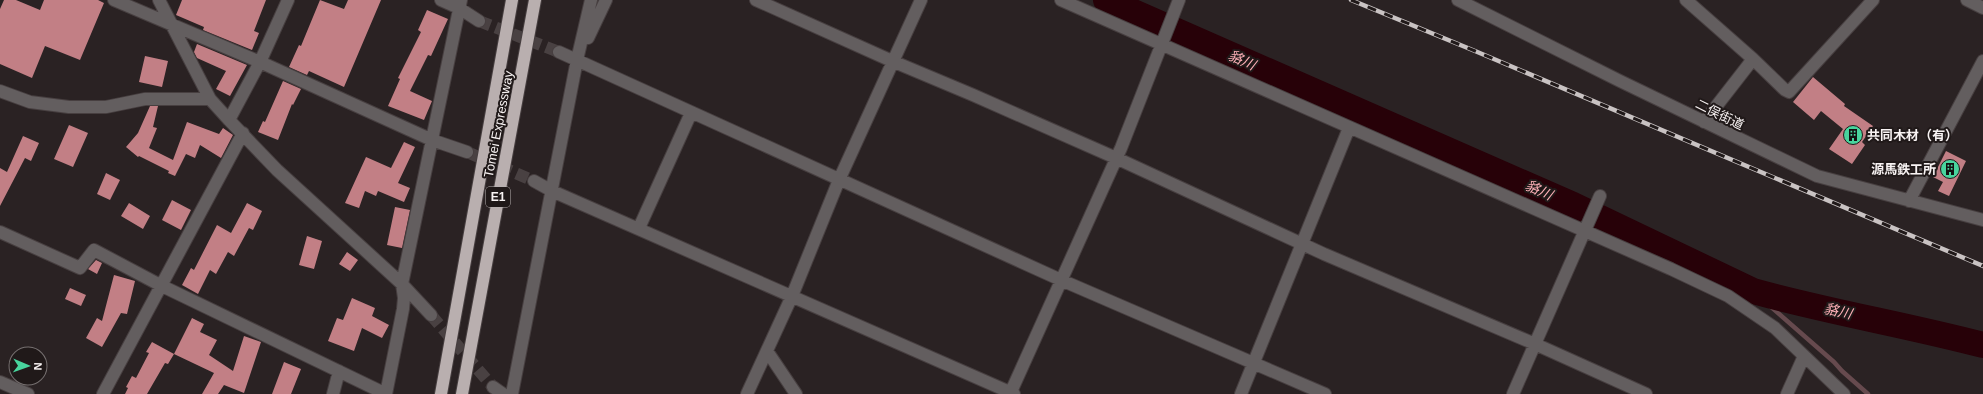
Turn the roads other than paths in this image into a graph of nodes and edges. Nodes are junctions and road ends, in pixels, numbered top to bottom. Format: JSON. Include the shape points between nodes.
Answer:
{"nodes":[{"id":1,"x":114,"y":0,"type":"edge"},
{"id":2,"x":159,"y":0,"type":"edge"},
{"id":3,"x":288,"y":0,"type":"edge"},
{"id":4,"x":441,"y":0,"type":"edge"},
{"id":5,"x":512,"y":0,"type":"edge"},
{"id":6,"x":535,"y":0,"type":"edge"},
{"id":7,"x":591,"y":0,"type":"edge"},
{"id":8,"x":606,"y":0,"type":"edge"},
{"id":9,"x":756,"y":0,"type":"edge"},
{"id":10,"x":921,"y":0,"type":"edge"},
{"id":11,"x":1061,"y":0,"type":"edge"},
{"id":12,"x":1458,"y":0,"type":"edge"},
{"id":13,"x":1686,"y":0,"type":"edge"},
{"id":14,"x":1873,"y":0,"type":"edge"},
{"id":15,"x":1967,"y":0,"type":"edge"},
{"id":16,"x":460,"y":4,"type":"edge"},
{"id":17,"x":1177,"y":5,"type":"edge"},
{"id":18,"x":1983,"y":8,"type":"edge"},
{"id":19,"x":480,"y":21,"type":"tunnel mouth"},
{"id":20,"x":172,"y":25,"type":"junction"},
{"id":21,"x":1163,"y":44,"type":"junction"},
{"id":22,"x":559,"y":52,"type":"tunnel mouth"},
{"id":23,"x":579,"y":56,"type":"junction"},
{"id":24,"x":1753,"y":59,"type":"junction"},
{"id":25,"x":892,"y":61,"type":"junction"},
{"id":26,"x":1983,"y":61,"type":"edge"},
{"id":27,"x":260,"y":62,"type":"junction"},
{"id":28,"x":0,"y":91,"type":"edge"},
{"id":29,"x":210,"y":98,"type":"junction"},
{"id":30,"x":691,"y":112,"type":"junction"},
{"id":31,"x":229,"y":120,"type":"junction"},
{"id":32,"x":1704,"y":122,"type":"junction"},
{"id":33,"x":1349,"y":128,"type":"junction"},
{"id":34,"x":243,"y":133,"type":"junction"},
{"id":35,"x":432,"y":140,"type":"junction"},
{"id":36,"x":467,"y":152,"type":"tunnel mouth"},
{"id":37,"x":1116,"y":158,"type":"junction"},
{"id":38,"x":839,"y":180,"type":"junction"},
{"id":39,"x":534,"y":181,"type":"tunnel mouth"},
{"id":40,"x":552,"y":191,"type":"junction"},
{"id":41,"x":1600,"y":196,"type":"dead end"},
{"id":42,"x":1909,"y":201,"type":"junction"},
{"id":43,"x":1983,"y":220,"type":"edge"},
{"id":44,"x":639,"y":228,"type":"junction"},
{"id":45,"x":1585,"y":230,"type":"junction"},
{"id":46,"x":0,"y":232,"type":"edge"},
{"id":47,"x":1301,"y":244,"type":"junction"},
{"id":48,"x":1061,"y":280,"type":"junction"},
{"id":49,"x":402,"y":284,"type":"junction"},
{"id":50,"x":160,"y":285,"type":"junction"},
{"id":51,"x":792,"y":296,"type":"junction"},
{"id":52,"x":431,"y":315,"type":"tunnel mouth"},
{"id":53,"x":1535,"y":344,"type":"junction"},
{"id":54,"x":767,"y":350,"type":"junction"},
{"id":55,"x":1804,"y":356,"type":"junction"},
{"id":56,"x":1254,"y":363,"type":"junction"},
{"id":57,"x":339,"y":371,"type":"junction"},
{"id":58,"x":0,"y":382,"type":"edge"},
{"id":59,"x":28,"y":394,"type":"edge"},
{"id":60,"x":103,"y":394,"type":"edge"},
{"id":61,"x":333,"y":394,"type":"edge"},
{"id":62,"x":386,"y":394,"type":"edge"},
{"id":63,"x":441,"y":394,"type":"edge"},
{"id":64,"x":462,"y":394,"type":"edge"},
{"id":65,"x":512,"y":394,"type":"edge"},
{"id":66,"x":747,"y":394,"type":"edge"},
{"id":67,"x":796,"y":394,"type":"edge"},
{"id":68,"x":1012,"y":394,"type":"edge"},
{"id":69,"x":1241,"y":394,"type":"edge"},
{"id":70,"x":1325,"y":394,"type":"edge"},
{"id":71,"x":1513,"y":394,"type":"edge"},
{"id":72,"x":1646,"y":394,"type":"edge"},
{"id":73,"x":1787,"y":394,"type":"edge"},
{"id":74,"x":1844,"y":394,"type":"edge"}],
"edges":[{"from":1,"to":20,"type":"street"},
{"from":2,"to":20,"type":"street"},
{"from":3,"to":27,"type":"street"},
{"from":4,"to":16,"type":"street"},
{"from":5,"to":63,"type":"highway","name":"Tomei Expressway","number":"E1"},
{"from":6,"to":64,"type":"highway","name":"Tomei Expressway","number":"E1"},
{"from":7,"to":23,"type":"street"},
{"from":8,"to":23,"type":"street"},
{"from":9,"to":25,"type":"street"},
{"from":10,"to":25,"type":"street"},
{"from":11,"to":21,"type":"street"},
{"from":12,"to":32,"type":"street","name":"二俣街道"},
{"from":13,"to":24,"type":"street"},
{"from":14,"to":24,"type":"street","via":[[1789,92]]},
{"from":15,"to":18,"type":"street"},
{"from":16,"to":19,"type":"street"},
{"from":16,"to":35,"type":"street"},
{"from":17,"to":21,"type":"street"},
{"from":20,"to":27,"type":"street"},
{"from":20,"to":29,"type":"street"},
{"from":21,"to":33,"type":"street"},
{"from":21,"to":37,"type":"street"},
{"from":22,"to":23,"type":"street"},
{"from":23,"to":30,"type":"street"},
{"from":23,"to":40,"type":"street"},
{"from":24,"to":32,"type":"street"},
{"from":25,"to":37,"type":"street"},
{"from":25,"to":38,"type":"street"},
{"from":26,"to":42,"type":"street"},
{"from":27,"to":31,"type":"street"},
{"from":27,"to":35,"type":"street"},
{"from":28,"to":29,"type":"street","via":[[30,102],[69,107],[106,107],[145,99]]},
{"from":29,"to":31,"type":"street"},
{"from":30,"to":38,"type":"street"},
{"from":30,"to":44,"type":"street"},
{"from":31,"to":34,"type":"street"},
{"from":32,"to":42,"type":"street","name":"二俣街道","via":[[1817,176]]},
{"from":33,"to":45,"type":"street"},
{"from":33,"to":47,"type":"street"},
{"from":34,"to":49,"type":"street","via":[[277,170]]},
{"from":34,"to":50,"type":"street"},
{"from":35,"to":36,"type":"street"},
{"from":35,"to":49,"type":"street"},
{"from":37,"to":47,"type":"street"},
{"from":37,"to":48,"type":"street"},
{"from":38,"to":48,"type":"street"},
{"from":38,"to":51,"type":"street"},
{"from":39,"to":40,"type":"street"},
{"from":40,"to":44,"type":"street"},
{"from":40,"to":65,"type":"street"},
{"from":41,"to":45,"type":"street"},
{"from":42,"to":43,"type":"street","name":"二俣街道"},
{"from":44,"to":51,"type":"street"},
{"from":45,"to":53,"type":"street"},
{"from":45,"to":55,"type":"street","via":[[1728,296],[1775,328]]},
{"from":46,"to":50,"type":"street","via":[[80,268],[94,250]]},
{"from":47,"to":53,"type":"street"},
{"from":47,"to":56,"type":"street"},
{"from":48,"to":56,"type":"street"},
{"from":48,"to":68,"type":"street"},
{"from":49,"to":52,"type":"street"},
{"from":49,"to":62,"type":"street","via":[[404,309]]},
{"from":50,"to":57,"type":"street"},
{"from":50,"to":60,"type":"street"},
{"from":51,"to":54,"type":"street"},
{"from":51,"to":68,"type":"street"},
{"from":53,"to":71,"type":"street"},
{"from":53,"to":72,"type":"street"},
{"from":54,"to":66,"type":"street"},
{"from":54,"to":67,"type":"street"},
{"from":55,"to":73,"type":"street"},
{"from":55,"to":74,"type":"street"},
{"from":56,"to":69,"type":"street"},
{"from":56,"to":70,"type":"street"},
{"from":57,"to":61,"type":"street"},
{"from":57,"to":62,"type":"street"},
{"from":58,"to":59,"type":"street"}]}
